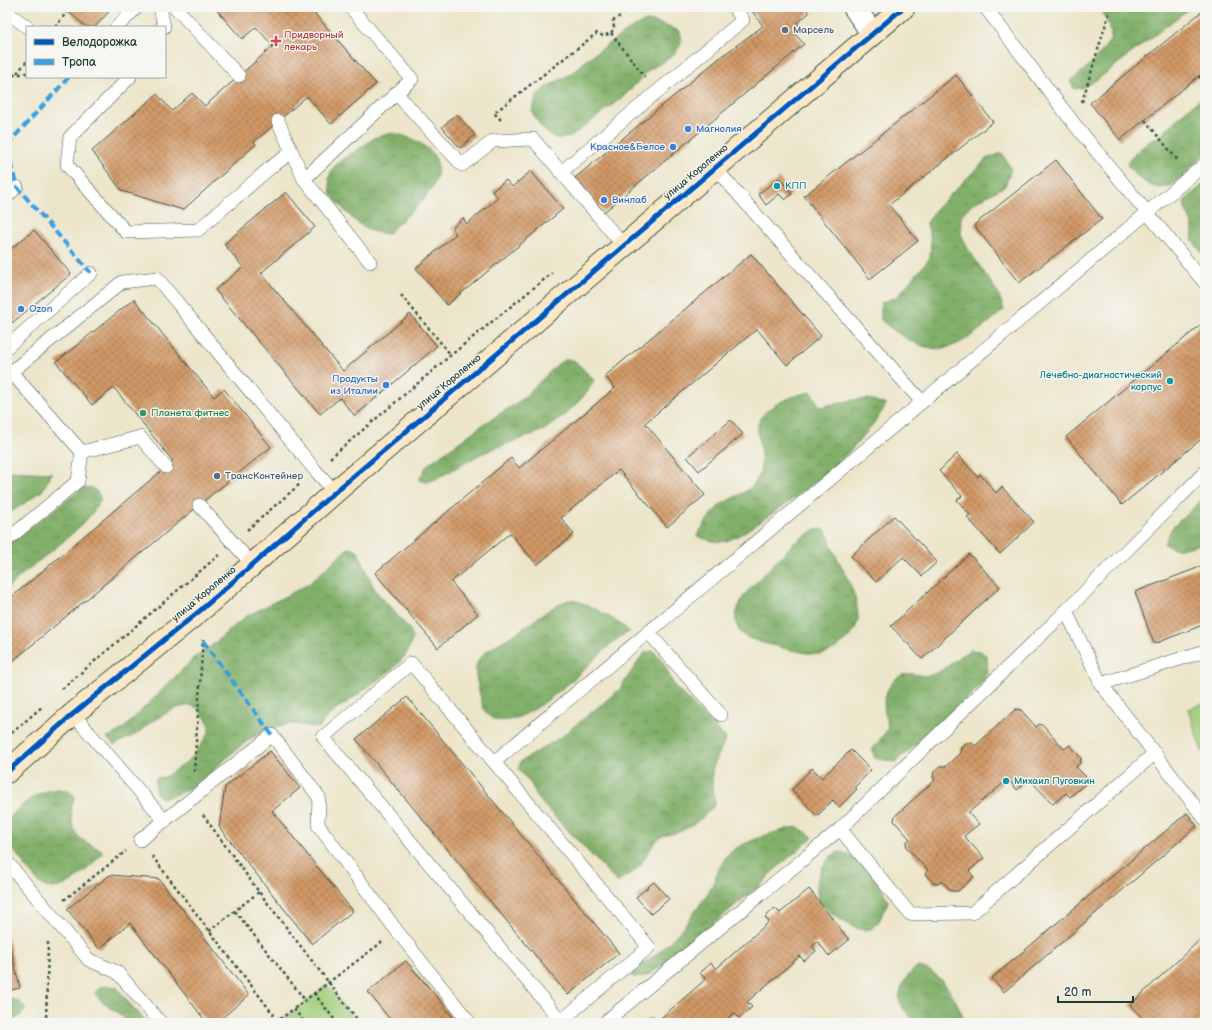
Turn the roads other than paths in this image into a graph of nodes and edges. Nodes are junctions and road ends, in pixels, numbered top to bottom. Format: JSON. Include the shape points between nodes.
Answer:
{"nodes":[{"id":1,"x":137,"y":7,"type":"edge"},
{"id":2,"x":160,"y":7,"type":"edge"},
{"id":3,"x":175,"y":7,"type":"edge"},
{"id":4,"x":350,"y":7,"type":"edge"},
{"id":5,"x":734,"y":7,"type":"edge"},
{"id":6,"x":854,"y":7,"type":"edge"},
{"id":7,"x":904,"y":7,"type":"edge"},
{"id":8,"x":985,"y":7,"type":"edge"},
{"id":9,"x":7,"y":12,"type":"edge"},
{"id":10,"x":26,"y":26,"type":"edge"},
{"id":11,"x":118,"y":26,"type":"edge"},
{"id":12,"x":165,"y":26,"type":"edge"},
{"id":13,"x":872,"y":33,"type":"junction"},
{"id":14,"x":239,"y":76,"type":"dead end"},
{"id":15,"x":129,"y":78,"type":"edge"},
{"id":16,"x":396,"y":93,"type":"junction"},
{"id":17,"x":278,"y":121,"type":"dead end"},
{"id":18,"x":292,"y":152,"type":"junction"},
{"id":19,"x":1205,"y":164,"type":"edge"},
{"id":20,"x":715,"y":168,"type":"junction"},
{"id":21,"x":561,"y":172,"type":"junction"},
{"id":22,"x":304,"y":179,"type":"junction"},
{"id":23,"x":17,"y":187,"type":"dead end"},
{"id":24,"x":7,"y":196,"type":"edge"},
{"id":25,"x":1148,"y":212,"type":"junction"},
{"id":26,"x":624,"y":246,"type":"junction"},
{"id":27,"x":370,"y":262,"type":"dead end"},
{"id":28,"x":91,"y":273,"type":"dead end"},
{"id":29,"x":1205,"y":283,"type":"edge"},
{"id":30,"x":7,"y":347,"type":"edge"},
{"id":31,"x":922,"y":402,"type":"junction"},
{"id":32,"x":82,"y":452,"type":"junction"},
{"id":33,"x":166,"y":467,"type":"dead end"},
{"id":34,"x":1205,"y":472,"type":"edge"},
{"id":35,"x":335,"y":492,"type":"junction"},
{"id":36,"x":199,"y":505,"type":"dead end"},
{"id":37,"x":7,"y":540,"type":"edge"},
{"id":38,"x":253,"y":565,"type":"junction"},
{"id":39,"x":1066,"y":611,"type":"junction"},
{"id":40,"x":648,"y":632,"type":"junction"},
{"id":41,"x":1205,"y":651,"type":"edge"},
{"id":42,"x":1101,"y":684,"type":"junction"},
{"id":43,"x":73,"y":714,"type":"junction"},
{"id":44,"x":721,"y":716,"type":"dead end"},
{"id":45,"x":1155,"y":752,"type":"junction"},
{"id":46,"x":494,"y":762,"type":"junction"},
{"id":47,"x":7,"y":772,"type":"edge"},
{"id":48,"x":1205,"y":819,"type":"edge"},
{"id":49,"x":165,"y":821,"type":"junction"},
{"id":50,"x":840,"y":829,"type":"junction"},
{"id":51,"x":140,"y":840,"type":"road end"},
{"id":52,"x":7,"y":862,"type":"edge"},
{"id":53,"x":161,"y":1023,"type":"edge"},
{"id":54,"x":470,"y":1023,"type":"edge"},
{"id":55,"x":604,"y":1023,"type":"edge"}],
"edges":[{"from":1,"to":11,"type":"lane"},
{"from":2,"to":12,"type":"lane"},
{"from":3,"to":14,"type":"lane"},
{"from":4,"to":16,"type":"lane","via":[[412,79]]},
{"from":5,"to":21,"type":"lane","via":[[743,20]]},
{"from":6,"to":13,"type":"street"},
{"from":7,"to":13,"type":"street","name":"улица Короленко"},
{"from":8,"to":25,"type":"lane","via":[[1075,125]]},
{"from":9,"to":10,"type":"lane"},
{"from":13,"to":20,"type":"street","name":"улица Короленко"},
{"from":15,"to":18,"type":"lane","via":[[70,137],[67,165],[126,232],[198,230]]},
{"from":16,"to":21,"type":"lane","via":[[462,165],[493,141],[533,139]]},
{"from":16,"to":22,"type":"lane"},
{"from":17,"to":18,"type":"lane"},
{"from":18,"to":22,"type":"lane"},
{"from":19,"to":25,"type":"lane"},
{"from":20,"to":26,"type":"street","name":"улица Короленко"},
{"from":20,"to":31,"type":"lane"},
{"from":21,"to":26,"type":"lane"},
{"from":22,"to":27,"type":"lane"},
{"from":23,"to":24,"type":"lane"},
{"from":25,"to":29,"type":"lane"},
{"from":25,"to":31,"type":"lane"},
{"from":26,"to":35,"type":"street","name":"улица Короленко"},
{"from":28,"to":30,"type":"lane"},
{"from":31,"to":40,"type":"lane"},
{"from":32,"to":33,"type":"lane","via":[[140,437]]},
{"from":32,"to":35,"type":"lane","via":[[11,372],[122,282],[157,278]]},
{"from":32,"to":37,"type":"lane","via":[[78,481]]},
{"from":34,"to":39,"type":"lane"},
{"from":35,"to":38,"type":"street","name":"улица Короленко"},
{"from":36,"to":38,"type":"lane"},
{"from":38,"to":43,"type":"street","name":"улица Короленко"},
{"from":39,"to":42,"type":"lane"},
{"from":39,"to":50,"type":"lane"},
{"from":40,"to":44,"type":"lane"},
{"from":40,"to":46,"type":"lane"},
{"from":41,"to":42,"type":"lane"},
{"from":42,"to":45,"type":"lane"},
{"from":43,"to":47,"type":"street","name":"улица Короленко"},
{"from":43,"to":49,"type":"lane"},
{"from":45,"to":48,"type":"lane"},
{"from":45,"to":50,"type":"lane","via":[[972,913],[910,914]]},
{"from":46,"to":46,"type":"lane","via":[[649,947],[561,1021],[323,737],[411,663]]},
{"from":49,"to":51,"type":"lane"},
{"from":49,"to":54,"type":"lane","via":[[272,735],[319,797],[318,825],[396,931]]},
{"from":50,"to":55,"type":"lane"},
{"from":52,"to":53,"type":"lane","via":[[89,960],[117,972]]}]}
